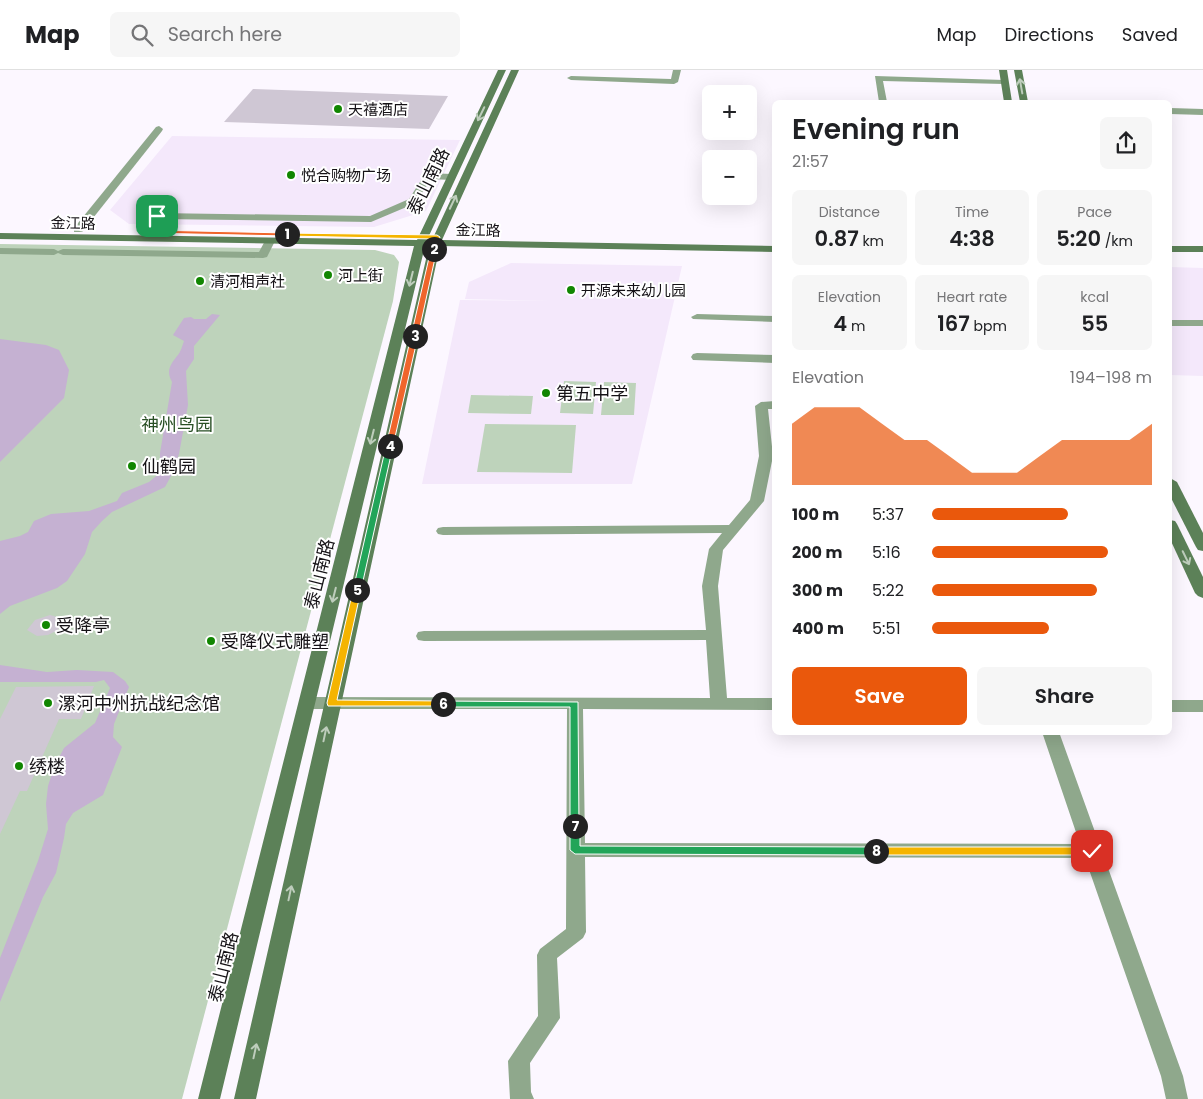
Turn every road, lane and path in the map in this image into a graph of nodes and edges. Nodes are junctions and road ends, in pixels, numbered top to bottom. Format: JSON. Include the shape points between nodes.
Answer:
{"nodes":[{"id":1,"x":502,"y":70,"type":"edge"},
{"id":2,"x":515,"y":70,"type":"edge"},
{"id":3,"x":677,"y":70,"type":"edge"},
{"id":4,"x":1003,"y":70,"type":"edge"},
{"id":5,"x":1018,"y":70,"type":"edge"},
{"id":6,"x":570,"y":78,"type":"dead end"},
{"id":7,"x":1004,"y":82,"type":"junction"},
{"id":8,"x":883,"y":100,"type":"edge"},
{"id":9,"x":1008,"y":100,"type":"edge"},
{"id":10,"x":1024,"y":100,"type":"edge"},
{"id":11,"x":1172,"y":111,"type":"edge"},
{"id":12,"x":1203,"y":112,"type":"edge"},
{"id":13,"x":159,"y":129,"type":"dead end"},
{"id":14,"x":468,"y":156,"type":"junction"},
{"id":15,"x":451,"y":177,"type":"junction"},
{"id":16,"x":0,"y":229,"type":"edge"},
{"id":17,"x":78,"y":230,"type":"junction"},
{"id":18,"x":143,"y":235,"type":"junction"},
{"id":19,"x":0,"y":236,"type":"edge"},
{"id":20,"x":429,"y":240,"type":"junction"},
{"id":21,"x":270,"y":241,"type":"junction"},
{"id":22,"x":772,"y":242,"type":"edge"},
{"id":23,"x":716,"y":245,"type":"junction"},
{"id":24,"x":1172,"y":248,"type":"edge"},
{"id":25,"x":1203,"y":249,"type":"edge"},
{"id":26,"x":772,"y":250,"type":"edge"},
{"id":27,"x":0,"y":251,"type":"edge"},
{"id":28,"x":1172,"y":256,"type":"edge"},
{"id":29,"x":1203,"y":257,"type":"edge"},
{"id":30,"x":697,"y":317,"type":"dead end"},
{"id":31,"x":772,"y":319,"type":"edge"},
{"id":32,"x":1172,"y":323,"type":"edge"},
{"id":33,"x":1203,"y":323,"type":"edge"},
{"id":34,"x":697,"y":357,"type":"dead end"},
{"id":35,"x":772,"y":358,"type":"edge"},
{"id":36,"x":772,"y":405,"type":"edge"},
{"id":37,"x":1172,"y":486,"type":"edge"},
{"id":38,"x":1172,"y":528,"type":"edge"},
{"id":39,"x":733,"y":529,"type":"junction"},
{"id":40,"x":443,"y":531,"type":"dead end"},
{"id":41,"x":1203,"y":547,"type":"edge"},
{"id":42,"x":1203,"y":593,"type":"edge"},
{"id":43,"x":713,"y":635,"type":"junction"},
{"id":44,"x":424,"y":636,"type":"dead end"},
{"id":45,"x":307,"y":703,"type":"junction"},
{"id":46,"x":332,"y":703,"type":"junction"},
{"id":47,"x":575,"y":704,"type":"junction"},
{"id":48,"x":719,"y":704,"type":"junction"},
{"id":49,"x":772,"y":704,"type":"edge"},
{"id":50,"x":1172,"y":706,"type":"edge"},
{"id":51,"x":1203,"y":706,"type":"edge"},
{"id":52,"x":1051,"y":735,"type":"edge"},
{"id":53,"x":575,"y":850,"type":"junction"},
{"id":54,"x":1092,"y":851,"type":"junction"},
{"id":55,"x":209,"y":1099,"type":"edge"},
{"id":56,"x":245,"y":1099,"type":"edge"},
{"id":57,"x":522,"y":1099,"type":"edge"},
{"id":58,"x":1177,"y":1099,"type":"edge"}],
"edges":[{"from":1,"to":14,"type":"main road","name":"泰山南路","one_way":true},
{"from":2,"to":14,"type":"main road","name":"泰山南路"},
{"from":3,"to":6,"type":"street","via":[[674,82]]},
{"from":4,"to":7,"type":"main road"},
{"from":10,"to":5,"type":"main road","one_way":true},
{"from":7,"to":8,"type":"street","via":[[878,78]]},
{"from":7,"to":9,"type":"main road"},
{"from":11,"to":12,"type":"street"},
{"from":13,"to":17,"type":"street"},
{"from":14,"to":15,"type":"main road","name":"泰山南路"},
{"from":20,"to":14,"type":"main road","name":"泰山南路","one_way":true},
{"from":15,"to":18,"type":"street","via":[[428,176],[413,202],[371,219],[157,216]]},
{"from":15,"to":20,"type":"main road","name":"泰山南路"},
{"from":16,"to":17,"type":"main road","name":"金江路"},
{"from":17,"to":18,"type":"main road","name":"金江路"},
{"from":18,"to":19,"type":"main road","name":"金江路"},
{"from":18,"to":20,"type":"main road","name":"金江路"},
{"from":18,"to":21,"type":"main road","name":"金江路"},
{"from":20,"to":21,"type":"main road","name":"金江路"},
{"from":20,"to":23,"type":"main road","name":"金江路"},
{"from":20,"to":45,"type":"main road","name":"泰山南路","one_way":true},
{"from":20,"to":46,"type":"main road","name":"泰山南路"},
{"from":21,"to":27,"type":"street","via":[[263,255]]},
{"from":22,"to":23,"type":"main road","name":"金江路"},
{"from":23,"to":26,"type":"main road","name":"金江路"},
{"from":24,"to":25,"type":"main road"},
{"from":28,"to":29,"type":"main road"},
{"from":30,"to":31,"type":"street"},
{"from":32,"to":33,"type":"street"},
{"from":34,"to":35,"type":"street"},
{"from":36,"to":39,"type":"street","via":[[761,406],[766,456],[757,501]]},
{"from":37,"to":41,"type":"main road"},
{"from":38,"to":42,"type":"main road","one_way":true},
{"from":39,"to":40,"type":"street"},
{"from":39,"to":43,"type":"street","via":[[716,549],[710,586]]},
{"from":43,"to":44,"type":"street"},
{"from":43,"to":48,"type":"street"},
{"from":45,"to":46,"type":"street"},
{"from":45,"to":55,"type":"main road","name":"泰山南路"},
{"from":46,"to":47,"type":"street"},
{"from":56,"to":46,"type":"main road","name":"泰山南路","one_way":true},
{"from":47,"to":48,"type":"street"},
{"from":47,"to":53,"type":"street"},
{"from":48,"to":49,"type":"street"},
{"from":50,"to":51,"type":"street"},
{"from":52,"to":54,"type":"street"},
{"from":53,"to":54,"type":"street"},
{"from":53,"to":57,"type":"street","via":[[576,932],[548,955],[548,1018],[519,1061]]},
{"from":54,"to":58,"type":"street","via":[[1172,1076]]}]}
